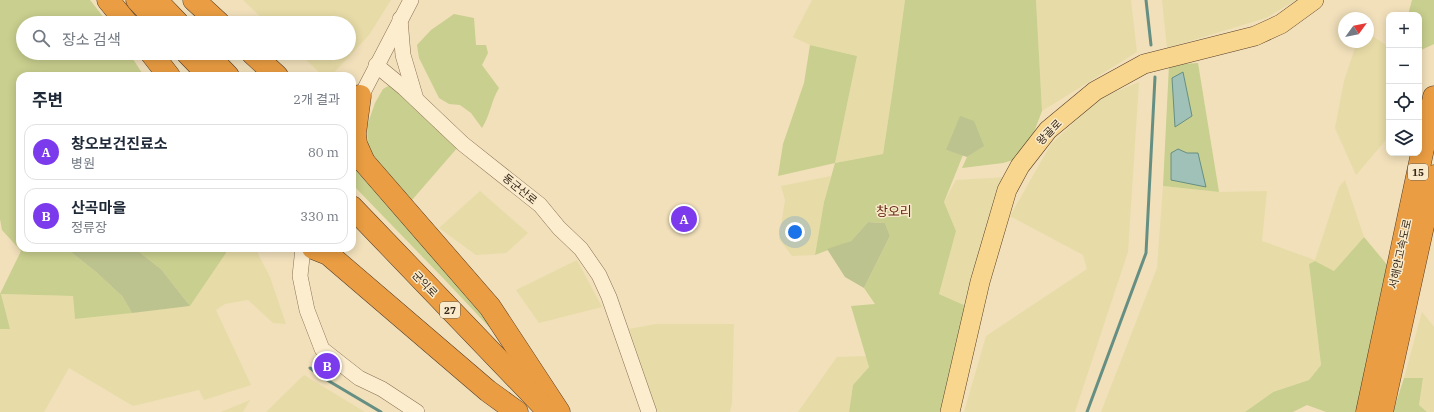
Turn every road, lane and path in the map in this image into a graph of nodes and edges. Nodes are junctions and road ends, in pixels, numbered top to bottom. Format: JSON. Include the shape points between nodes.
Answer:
{"nodes":[{"id":1,"x":108,"y":0,"type":"edge"},
{"id":2,"x":137,"y":0,"type":"edge"},
{"id":3,"x":156,"y":0,"type":"edge"},
{"id":4,"x":194,"y":0,"type":"edge"},
{"id":5,"x":411,"y":0,"type":"edge"},
{"id":6,"x":1314,"y":0,"type":"edge"},
{"id":7,"x":121,"y":16,"type":"edge"},
{"id":8,"x":152,"y":16,"type":"edge"},
{"id":9,"x":171,"y":16,"type":"edge"},
{"id":10,"x":211,"y":16,"type":"edge"},
{"id":11,"x":400,"y":19,"type":"junction"},
{"id":12,"x":156,"y":60,"type":"edge"},
{"id":13,"x":194,"y":60,"type":"edge"},
{"id":14,"x":213,"y":60,"type":"edge"},
{"id":15,"x":260,"y":60,"type":"edge"},
{"id":16,"x":376,"y":65,"type":"junction"},
{"id":17,"x":166,"y":72,"type":"edge"},
{"id":18,"x":205,"y":72,"type":"edge"},
{"id":19,"x":224,"y":72,"type":"edge"},
{"id":20,"x":273,"y":72,"type":"edge"},
{"id":21,"x":1434,"y":97,"type":"edge"},
{"id":22,"x":356,"y":100,"type":"edge"},
{"id":23,"x":416,"y":100,"type":"junction"},
{"id":24,"x":356,"y":144,"type":"edge"},
{"id":25,"x":358,"y":158,"type":"edge"},
{"id":26,"x":1434,"y":176,"type":"edge"},
{"id":27,"x":356,"y":211,"type":"edge"},
{"id":28,"x":356,"y":230,"type":"edge"},
{"id":29,"x":303,"y":252,"type":"edge"},
{"id":30,"x":323,"y":252,"type":"edge"},
{"id":31,"x":417,"y":412,"type":"edge"},
{"id":32,"x":517,"y":412,"type":"edge"},
{"id":33,"x":530,"y":412,"type":"edge"},
{"id":34,"x":548,"y":412,"type":"edge"},
{"id":35,"x":559,"y":412,"type":"edge"},
{"id":36,"x":649,"y":412,"type":"edge"},
{"id":37,"x":950,"y":412,"type":"edge"},
{"id":38,"x":1367,"y":412,"type":"edge"},
{"id":39,"x":1382,"y":412,"type":"edge"}],
"edges":[{"from":1,"to":7,"type":"highway"},
{"from":2,"to":8,"type":"highway"},
{"from":3,"to":9,"type":"highway"},
{"from":4,"to":10,"type":"highway"},
{"from":5,"to":11,"type":"street"},
{"from":6,"to":37,"type":"main road","name":"왕골로","via":[[1281,24],[1255,36],[1144,64],[1095,91],[1048,130],[1020,166],[1007,190],[980,282]]},
{"from":11,"to":16,"type":"street"},
{"from":11,"to":23,"type":"street","via":[[403,55]]},
{"from":12,"to":17,"type":"highway"},
{"from":13,"to":18,"type":"highway"},
{"from":14,"to":19,"type":"highway"},
{"from":15,"to":20,"type":"highway"},
{"from":16,"to":22,"type":"street"},
{"from":16,"to":23,"type":"street","name":"동군산로"},
{"from":21,"to":38,"type":"highway","name":"서해안고속도로","number":"15"},
{"from":23,"to":36,"type":"street","name":"동군산로","via":[[463,144],[540,205],[581,249],[609,297]]},
{"from":24,"to":25,"type":"highway"},
{"from":25,"to":35,"type":"highway","via":[[490,307]]},
{"from":26,"to":39,"type":"highway","name":"서해안고속도로","number":"15"},
{"from":27,"to":34,"type":"highway","name":"군익로","number":"27"},
{"from":28,"to":33,"type":"highway","name":"군익로","number":"27"},
{"from":29,"to":31,"type":"street","via":[[300,276],[307,310],[322,349],[359,378],[382,389]]},
{"from":30,"to":32,"type":"highway","via":[[488,391]]}]}
